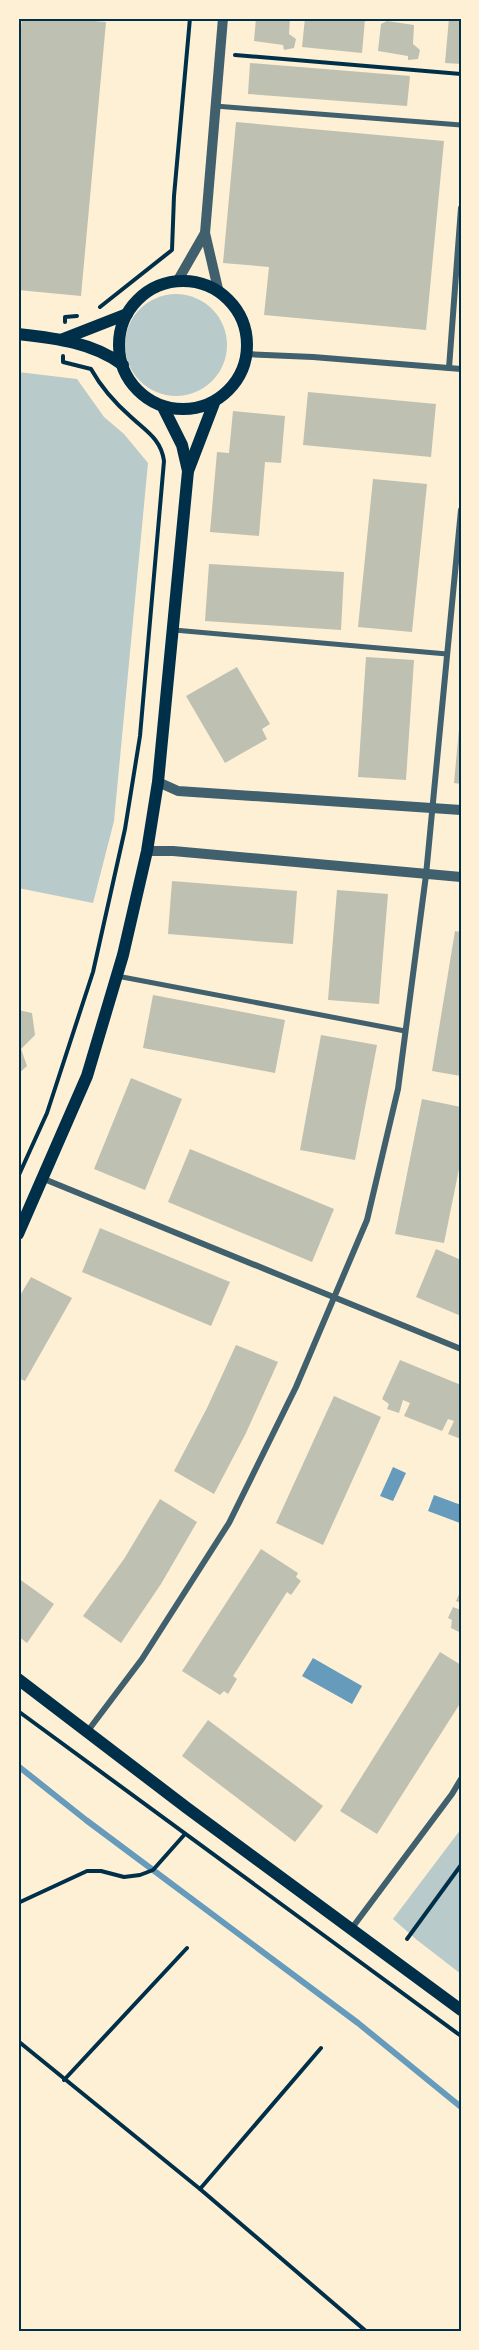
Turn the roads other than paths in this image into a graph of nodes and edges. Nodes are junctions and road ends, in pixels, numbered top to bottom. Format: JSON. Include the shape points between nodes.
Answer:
{"nodes":[{"id":1,"x":223,"y":18,"type":"edge"},
{"id":2,"x":215,"y":106,"type":"junction"},
{"id":3,"x":461,"y":125,"type":"edge"},
{"id":4,"x":461,"y":208,"type":"edge"},
{"id":5,"x":205,"y":233,"type":"junction"},
{"id":6,"x":178,"y":280,"type":"junction"},
{"id":7,"x":218,"y":289,"type":"junction"},
{"id":8,"x":127,"y":314,"type":"junction"},
{"id":9,"x":18,"y":334,"type":"edge"},
{"id":10,"x":63,"y":339,"type":"junction"},
{"id":11,"x":245,"y":354,"type":"junction"},
{"id":12,"x":123,"y":365,"type":"junction"},
{"id":13,"x":449,"y":368,"type":"junction"},
{"id":14,"x":461,"y":369,"type":"edge"},
{"id":15,"x":214,"y":403,"type":"junction"},
{"id":16,"x":163,"y":407,"type":"junction"},
{"id":17,"x":188,"y":471,"type":"junction"},
{"id":18,"x":461,"y":510,"type":"edge"},
{"id":19,"x":174,"y":630,"type":"junction"},
{"id":20,"x":447,"y":654,"type":"junction"},
{"id":21,"x":158,"y":782,"type":"junction"},
{"id":22,"x":432,"y":808,"type":"junction"},
{"id":23,"x":461,"y":810,"type":"edge"},
{"id":24,"x":147,"y":851,"type":"junction"},
{"id":25,"x":426,"y":875,"type":"junction"},
{"id":26,"x":461,"y":877,"type":"edge"},
{"id":27,"x":117,"y":976,"type":"junction"},
{"id":28,"x":405,"y":1031,"type":"junction"},
{"id":29,"x":44,"y":1179,"type":"junction"},
{"id":30,"x":18,"y":1234,"type":"edge"},
{"id":31,"x":334,"y":1297,"type":"junction"},
{"id":32,"x":461,"y":1349,"type":"edge"},
{"id":33,"x":18,"y":1679,"type":"edge"},
{"id":34,"x":87,"y":1732,"type":"junction"},
{"id":35,"x":461,"y":1779,"type":"edge"},
{"id":36,"x":352,"y":1928,"type":"junction"},
{"id":37,"x":461,"y":2010,"type":"edge"}],
"edges":[{"from":1,"to":2,"type":"street"},
{"from":2,"to":3,"type":"street"},
{"from":2,"to":5,"type":"street"},
{"from":4,"to":13,"type":"street"},
{"from":5,"to":6,"type":"street"},
{"from":5,"to":7,"type":"street"},
{"from":6,"to":7,"type":"main road"},
{"from":6,"to":8,"type":"main road","via":[[152,288]]},
{"from":7,"to":11,"type":"main road","via":[[237,312],[244,330]]},
{"from":8,"to":10,"type":"main road"},
{"from":8,"to":12,"type":"main road","via":[[118,341]]},
{"from":9,"to":10,"type":"main road"},
{"from":10,"to":12,"type":"main road","via":[[106,354]]},
{"from":11,"to":13,"type":"street"},
{"from":11,"to":15,"type":"main road","via":[[234,384]]},
{"from":12,"to":16,"type":"main road","via":[[142,394]]},
{"from":13,"to":14,"type":"street"},
{"from":15,"to":16,"type":"main road","via":[[194,411]]},
{"from":15,"to":17,"type":"main road"},
{"from":16,"to":17,"type":"main road","via":[[182,445]]},
{"from":17,"to":19,"type":"main road"},
{"from":18,"to":20,"type":"street"},
{"from":19,"to":20,"type":"street"},
{"from":19,"to":21,"type":"main road"},
{"from":20,"to":22,"type":"street"},
{"from":21,"to":22,"type":"street","via":[[177,791]]},
{"from":21,"to":24,"type":"main road"},
{"from":22,"to":23,"type":"street"},
{"from":22,"to":25,"type":"street"},
{"from":24,"to":25,"type":"street"},
{"from":24,"to":27,"type":"main road"},
{"from":25,"to":26,"type":"street"},
{"from":25,"to":28,"type":"street"},
{"from":27,"to":28,"type":"street"},
{"from":27,"to":29,"type":"main road","via":[[87,1076]]},
{"from":28,"to":31,"type":"street","via":[[398,1089],[367,1220]]},
{"from":29,"to":30,"type":"main road"},
{"from":29,"to":31,"type":"street"},
{"from":31,"to":32,"type":"street"},
{"from":31,"to":34,"type":"street","via":[[296,1387],[229,1523],[142,1659]]},
{"from":33,"to":34,"type":"main road"},
{"from":34,"to":36,"type":"main road"},
{"from":35,"to":36,"type":"street"},
{"from":36,"to":37,"type":"main road"}]}
